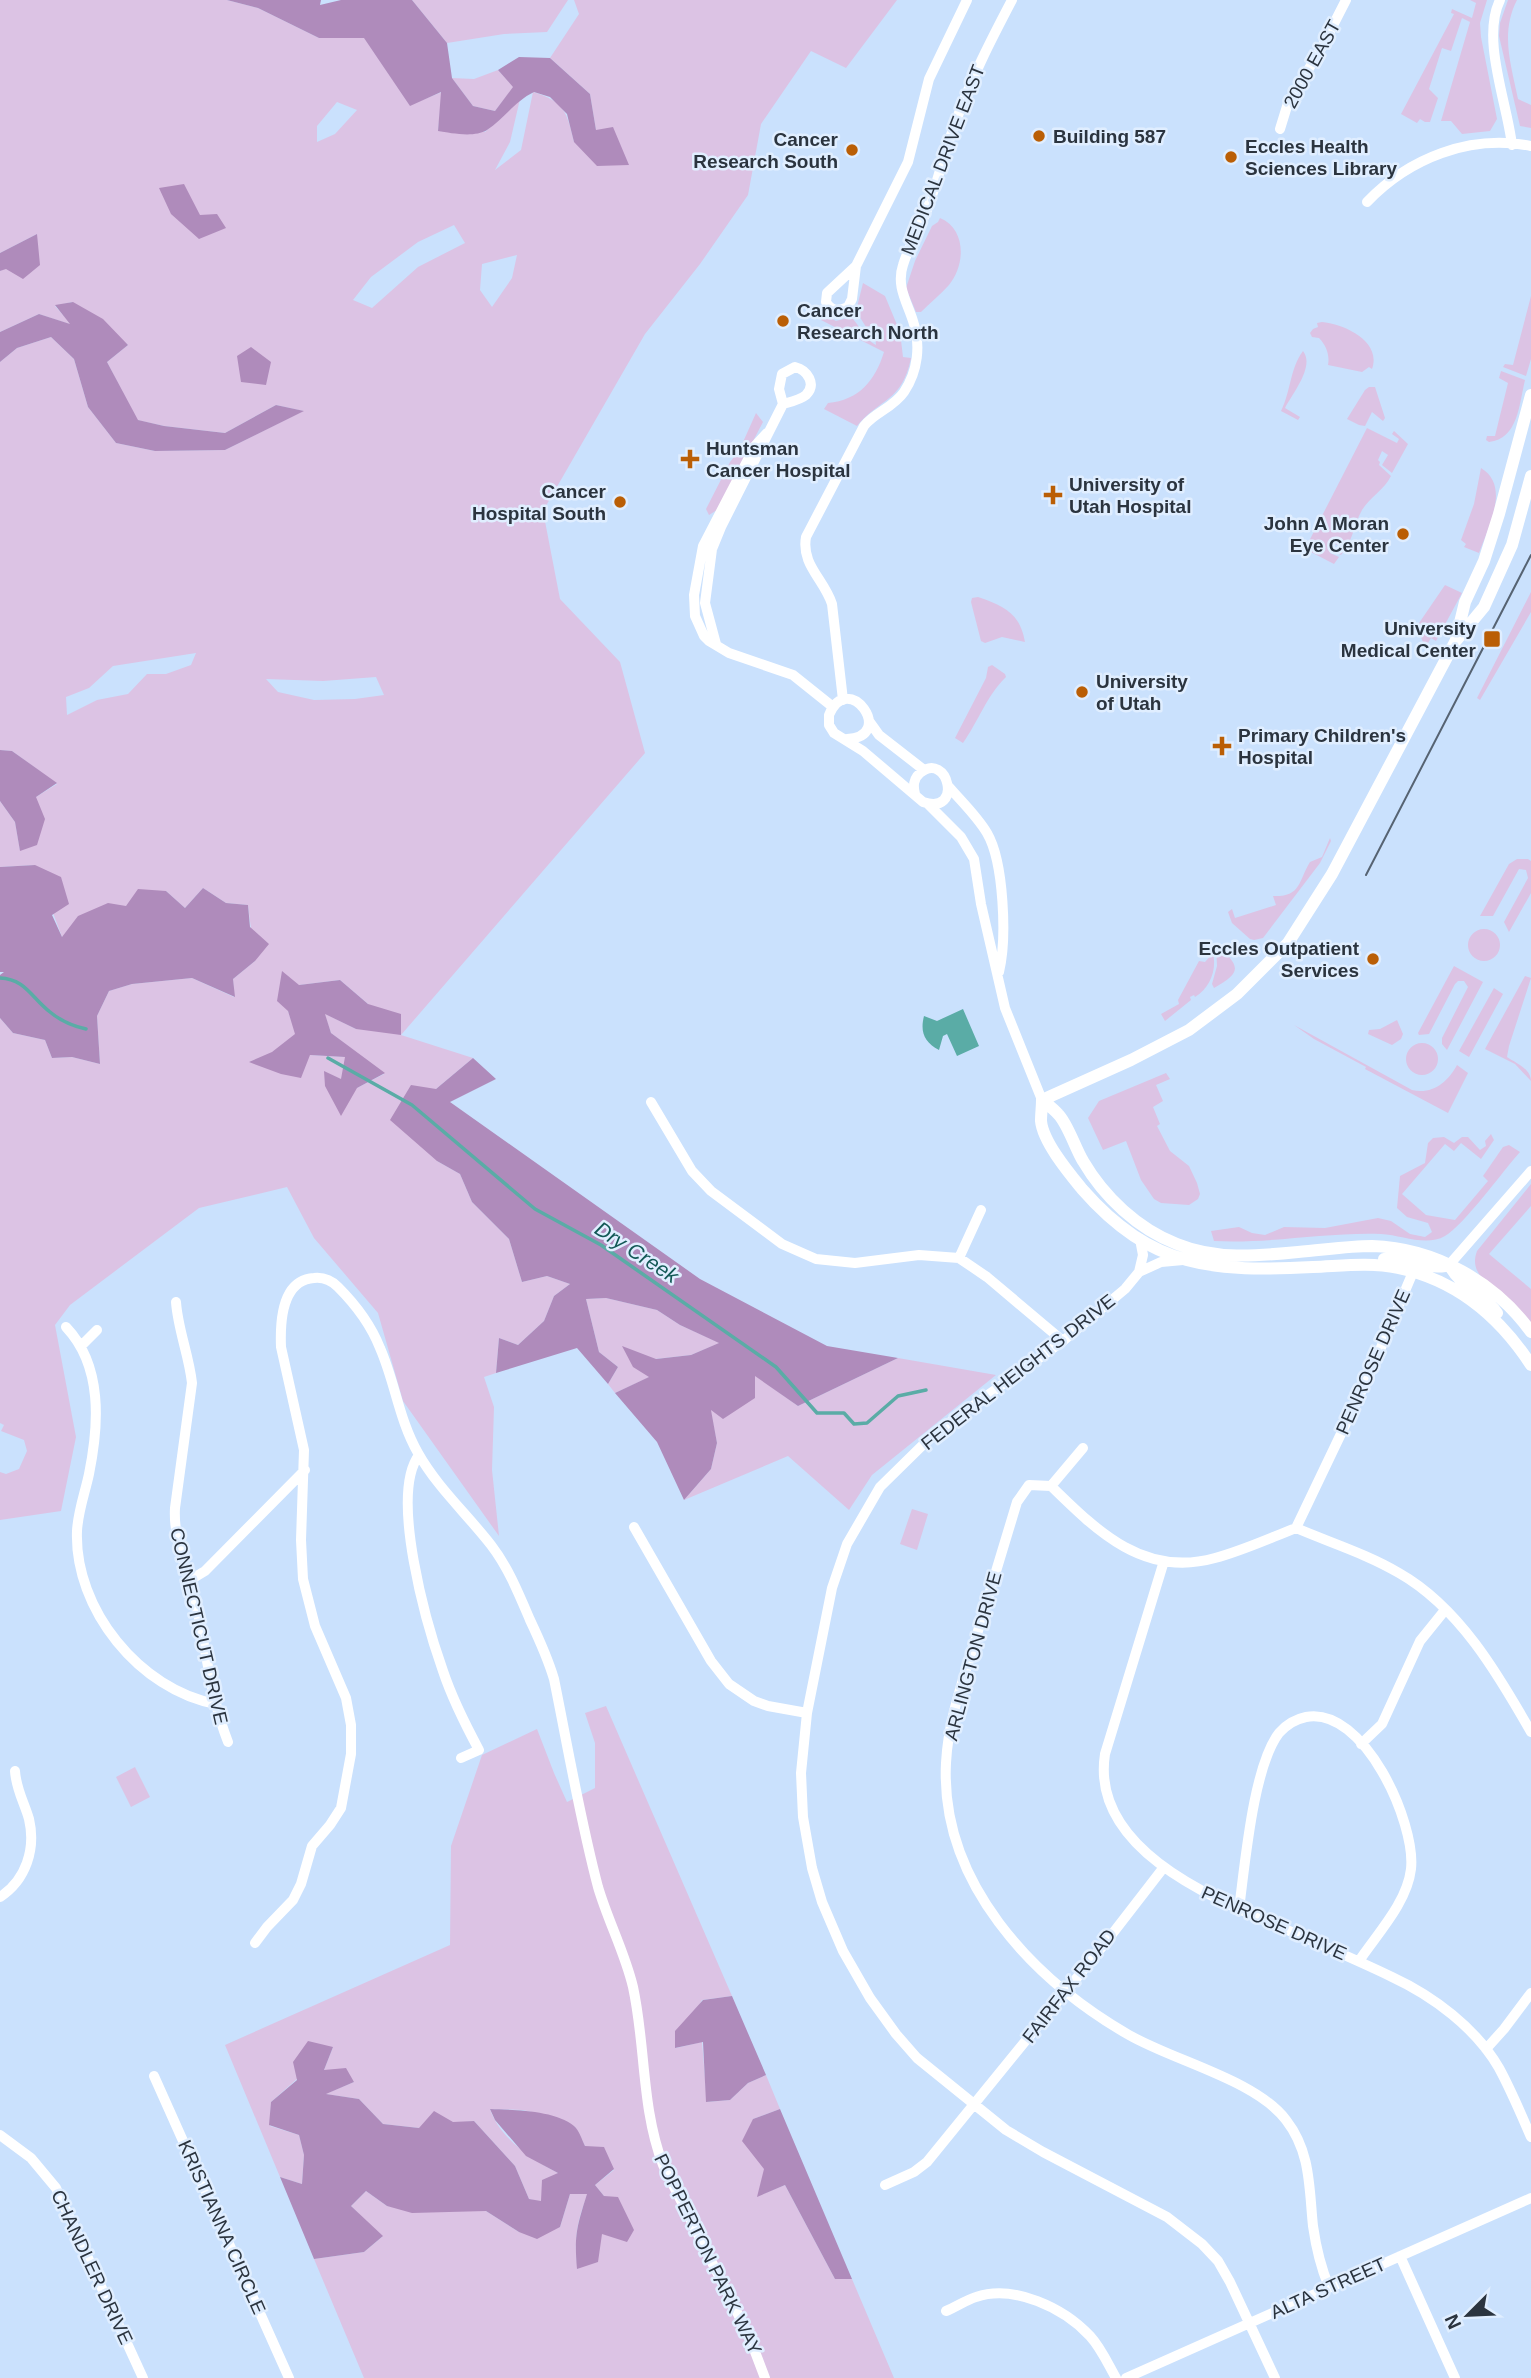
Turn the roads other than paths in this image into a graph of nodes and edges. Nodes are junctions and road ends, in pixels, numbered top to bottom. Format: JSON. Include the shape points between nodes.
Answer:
{"nodes":[{"id":1,"x":967,"y":0,"type":"edge"},
{"id":2,"x":1012,"y":0,"type":"edge"},
{"id":3,"x":1346,"y":0,"type":"edge"},
{"id":4,"x":1500,"y":0,"type":"edge"},
{"id":5,"x":1280,"y":129,"type":"dead end"},
{"id":6,"x":1512,"y":145,"type":"junction"},
{"id":7,"x":1531,"y":146,"type":"edge"},
{"id":8,"x":1367,"y":202,"type":"dead end"},
{"id":9,"x":856,"y":266,"type":"dead end"},
{"id":10,"x":1531,"y":395,"type":"edge"},
{"id":11,"x":783,"y":404,"type":"dead end"},
{"id":12,"x":1531,"y":475,"type":"edge"},
{"id":13,"x":1455,"y":642,"type":"junction"},
{"id":14,"x":838,"y":703,"type":"junction"},
{"id":15,"x":869,"y":721,"type":"junction"},
{"id":16,"x":847,"y":740,"type":"junction"},
{"id":17,"x":918,"y":780,"type":"junction"},
{"id":18,"x":948,"y":790,"type":"junction"},
{"id":19,"x":931,"y":804,"type":"junction"},
{"id":20,"x":998,"y":974,"type":"junction"},
{"id":21,"x":1042,"y":1100,"type":"junction"},
{"id":22,"x":651,"y":1101,"type":"dead end"},
{"id":23,"x":1531,"y":1171,"type":"edge"},
{"id":24,"x":981,"y":1210,"type":"dead end"},
{"id":25,"x":1140,"y":1239,"type":"junction"},
{"id":26,"x":959,"y":1258,"type":"junction"},
{"id":27,"x":1183,"y":1260,"type":"junction"},
{"id":28,"x":1364,"y":1265,"type":"junction"},
{"id":29,"x":1449,"y":1265,"type":"junction"},
{"id":30,"x":1139,"y":1272,"type":"junction"},
{"id":31,"x":1413,"y":1272,"type":"junction"},
{"id":32,"x":176,"y":1302,"type":"dead end"},
{"id":33,"x":66,"y":1327,"type":"dead end"},
{"id":34,"x":1504,"y":1329,"type":"junction"},
{"id":35,"x":97,"y":1330,"type":"dead end"},
{"id":36,"x":1531,"y":1332,"type":"edge"},
{"id":37,"x":1063,"y":1341,"type":"junction"},
{"id":38,"x":81,"y":1346,"type":"junction"},
{"id":39,"x":1531,"y":1365,"type":"edge"},
{"id":40,"x":1083,"y":1448,"type":"dead end"},
{"id":41,"x":419,"y":1455,"type":"junction"},
{"id":42,"x":304,"y":1470,"type":"junction"},
{"id":43,"x":1051,"y":1486,"type":"junction"},
{"id":44,"x":634,"y":1527,"type":"dead end"},
{"id":45,"x":1296,"y":1528,"type":"junction"},
{"id":46,"x":1164,"y":1562,"type":"junction"},
{"id":47,"x":190,"y":1580,"type":"junction"},
{"id":48,"x":1445,"y":1610,"type":"junction"},
{"id":49,"x":216,"y":1704,"type":"junction"},
{"id":50,"x":807,"y":1713,"type":"junction"},
{"id":51,"x":1531,"y":1732,"type":"edge"},
{"id":52,"x":228,"y":1742,"type":"dead end"},
{"id":53,"x":1362,"y":1744,"type":"junction"},
{"id":54,"x":461,"y":1758,"type":"dead end"},
{"id":55,"x":15,"y":1771,"type":"dead end"},
{"id":56,"x":1164,"y":1867,"type":"junction"},
{"id":57,"x":0,"y":1897,"type":"edge"},
{"id":58,"x":1239,"y":1909,"type":"junction"},
{"id":59,"x":255,"y":1943,"type":"dead end"},
{"id":60,"x":1359,"y":1961,"type":"junction"},
{"id":61,"x":1066,"y":1991,"type":"junction"},
{"id":62,"x":1531,"y":1993,"type":"edge"},
{"id":63,"x":1486,"y":2049,"type":"junction"},
{"id":64,"x":154,"y":2076,"type":"dead end"},
{"id":65,"x":973,"y":2105,"type":"junction"},
{"id":66,"x":0,"y":2135,"type":"edge"},
{"id":67,"x":1531,"y":2137,"type":"edge"},
{"id":68,"x":885,"y":2185,"type":"dead end"},
{"id":69,"x":1531,"y":2198,"type":"edge"},
{"id":70,"x":1400,"y":2256,"type":"junction"},
{"id":71,"x":1329,"y":2287,"type":"junction"},
{"id":72,"x":946,"y":2311,"type":"dead end"},
{"id":73,"x":1250,"y":2322,"type":"junction"},
{"id":74,"x":143,"y":2378,"type":"edge"},
{"id":75,"x":289,"y":2378,"type":"edge"},
{"id":76,"x":765,"y":2378,"type":"edge"},
{"id":77,"x":1116,"y":2378,"type":"edge"},
{"id":78,"x":1126,"y":2378,"type":"edge"},
{"id":79,"x":1275,"y":2378,"type":"edge"},
{"id":80,"x":1455,"y":2378,"type":"edge"}],
"edges":[{"from":1,"to":9,"type":"street","via":[[929,79],[908,162]]},
{"from":2,"to":14,"type":"street","name":"MEDICAL DRIVE EAST","via":[[972,78],[929,206],[902,268],[901,290],[917,336],[913,374],[895,402],[864,426],[806,537],[808,561],[832,604]]},
{"from":3,"to":5,"type":"street","name":"2000 EAST","via":[[1288,103]]},
{"from":4,"to":6,"type":"street","via":[[1492,33]]},
{"from":6,"to":7,"type":"street"},
{"from":6,"to":8,"type":"street","via":[[1450,149],[1414,165]]},
{"from":10,"to":13,"type":"main road","via":[[1499,514],[1465,602]]},
{"from":11,"to":14,"type":"street","via":[[755,446],[701,553],[695,616],[704,636],[729,653],[793,675]]},
{"from":12,"to":13,"type":"main road","via":[[1499,576],[1484,607]]},
{"from":13,"to":21,"type":"main road","via":[[1332,874],[1288,943],[1237,994],[1189,1030]]},
{"from":14,"to":15,"type":"street","via":[[860,703]]},
{"from":14,"to":16,"type":"street","via":[[828,720],[831,729]]},
{"from":15,"to":16,"type":"street","via":[[860,736]]},
{"from":15,"to":17,"type":"street"},
{"from":16,"to":17,"type":"street"},
{"from":17,"to":18,"type":"street","via":[[935,770],[941,772]]},
{"from":17,"to":19,"type":"street","via":[[923,802]]},
{"from":18,"to":19,"type":"street","via":[[940,802]]},
{"from":18,"to":20,"type":"street","via":[[983,826],[996,852],[1003,939]]},
{"from":19,"to":20,"type":"street","via":[[970,850]]},
{"from":20,"to":21,"type":"street","via":[[1009,1023]]},
{"from":21,"to":25,"type":"main road","via":[[1041,1124],[1063,1165],[1101,1208]]},
{"from":21,"to":29,"type":"main road","via":[[1060,1115],[1084,1163],[1107,1194],[1140,1224],[1179,1245],[1219,1255],[1249,1256],[1380,1247]]},
{"from":22,"to":26,"type":"street","via":[[692,1171],[711,1191],[782,1244],[816,1259],[855,1263],[919,1255]]},
{"from":23,"to":29,"type":"street"},
{"from":24,"to":26,"type":"street"},
{"from":25,"to":27,"type":"main road"},
{"from":25,"to":30,"type":"street"},
{"from":26,"to":37,"type":"street"},
{"from":27,"to":28,"type":"main road","via":[[1251,1270]]},
{"from":27,"to":30,"type":"street","name":"FEDERAL HEIGHTS DRIVE","via":[[1161,1262]]},
{"from":28,"to":29,"type":"main road","via":[[1396,1259],[1430,1267]]},
{"from":28,"to":31,"type":"main road"},
{"from":29,"to":34,"type":"main road","via":[[1458,1279],[1490,1304]]},
{"from":29,"to":36,"type":"main road","via":[[1499,1297]]},
{"from":30,"to":37,"type":"street","name":"FEDERAL HEIGHTS DRIVE"},
{"from":31,"to":34,"type":"main road","via":[[1462,1293]]},
{"from":31,"to":45,"type":"street","name":"PENROSE DRIVE"},
{"from":32,"to":47,"type":"street","name":"CONNECTICUT DRIVE","via":[[191,1383],[174,1521]]},
{"from":33,"to":38,"type":"street"},
{"from":34,"to":39,"type":"main road"},
{"from":35,"to":38,"type":"street"},
{"from":37,"to":50,"type":"street","name":"FEDERAL HEIGHTS DRIVE","via":[[935,1433],[880,1487],[846,1544],[832,1588]]},
{"from":38,"to":49,"type":"street","via":[[92,1372],[95,1401],[92,1452],[77,1533],[87,1587],[108,1629],[143,1670],[200,1701]]},
{"from":40,"to":43,"type":"street"},
{"from":41,"to":42,"type":"street","name":"POPPERTON PARK WAY","via":[[371,1330],[334,1283],[309,1278],[295,1285],[288,1297],[280,1338],[304,1450]]},
{"from":41,"to":54,"type":"street","via":[[410,1473],[408,1494],[413,1556],[443,1672],[479,1749]]},
{"from":41,"to":76,"type":"street","name":"POPPERTON PARK WAY","via":[[501,1559],[554,1679],[594,1871],[634,1993],[654,2136],[663,2165],[753,2344]]},
{"from":42,"to":47,"type":"street","via":[[205,1571]]},
{"from":42,"to":59,"type":"street","via":[[303,1579],[315,1626],[346,1698],[351,1754],[341,1808],[312,1846],[293,1900]]},
{"from":43,"to":46,"type":"street","via":[[1104,1535]]},
{"from":43,"to":61,"type":"street","name":"ARLINGTON DRIVE","via":[[1029,1485],[1017,1502],[955,1709],[946,1780],[952,1826],[977,1889],[1016,1944]]},
{"from":44,"to":50,"type":"street","via":[[729,1684],[754,1701]]},
{"from":45,"to":46,"type":"street","via":[[1212,1559]]},
{"from":45,"to":48,"type":"street","via":[[1402,1574]]},
{"from":46,"to":56,"type":"street","name":"PENROSE DRIVE","via":[[1105,1754],[1103,1775],[1115,1814],[1133,1839]]},
{"from":47,"to":49,"type":"street","name":"CONNECTICUT DRIVE"},
{"from":48,"to":51,"type":"street","via":[[1488,1662]]},
{"from":48,"to":53,"type":"street","via":[[1420,1642],[1381,1724]]},
{"from":49,"to":52,"type":"street","name":"CONNECTICUT DRIVE"},
{"from":50,"to":65,"type":"street","name":"FEDERAL HEIGHTS DRIVE","via":[[803,1817],[822,1902],[843,1951],[896,2034]]},
{"from":53,"to":58,"type":"street","via":[[1338,1723],[1320,1717],[1303,1718],[1280,1733],[1258,1787]]},
{"from":53,"to":60,"type":"street","via":[[1401,1810],[1412,1867],[1401,1900]]},
{"from":55,"to":57,"type":"street","via":[[29,1821],[31,1849],[21,1876]]},
{"from":56,"to":58,"type":"street","name":"PENROSE DRIVE"},
{"from":56,"to":61,"type":"street","name":"FAIRFAX ROAD"},
{"from":58,"to":60,"type":"street","name":"PENROSE DRIVE"},
{"from":60,"to":63,"type":"street","name":"PENROSE DRIVE","via":[[1427,1996]]},
{"from":61,"to":65,"type":"street","name":"FAIRFAX ROAD"},
{"from":61,"to":71,"type":"street","name":"ARLINGTON DRIVE","via":[[1131,2036],[1248,2090],[1284,2117],[1307,2164],[1316,2243]]},
{"from":62,"to":63,"type":"street"},
{"from":63,"to":67,"type":"street","name":"PENROSE DRIVE"},
{"from":64,"to":75,"type":"street","name":"KRISTIANNA CIRCLE"},
{"from":65,"to":68,"type":"street","name":"FAIRFAX ROAD","via":[[923,2166]]},
{"from":65,"to":73,"type":"street","name":"FEDERAL HEIGHTS DRIVE","via":[[1043,2152],[1183,2227],[1217,2261]]},
{"from":66,"to":74,"type":"street","name":"CHANDLER DRIVE","via":[[31,2158],[56,2188]]},
{"from":69,"to":70,"type":"street","name":"ALTA STREET"},
{"from":70,"to":71,"type":"street","name":"ALTA STREET"},
{"from":70,"to":80,"type":"street"},
{"from":71,"to":73,"type":"street","name":"ALTA STREET"},
{"from":72,"to":77,"type":"street","via":[[993,2293],[1028,2298],[1069,2318],[1091,2337]]},
{"from":73,"to":78,"type":"street","name":"ALTA STREET"},
{"from":73,"to":79,"type":"street","name":"FEDERAL HEIGHTS DRIVE"}]}
